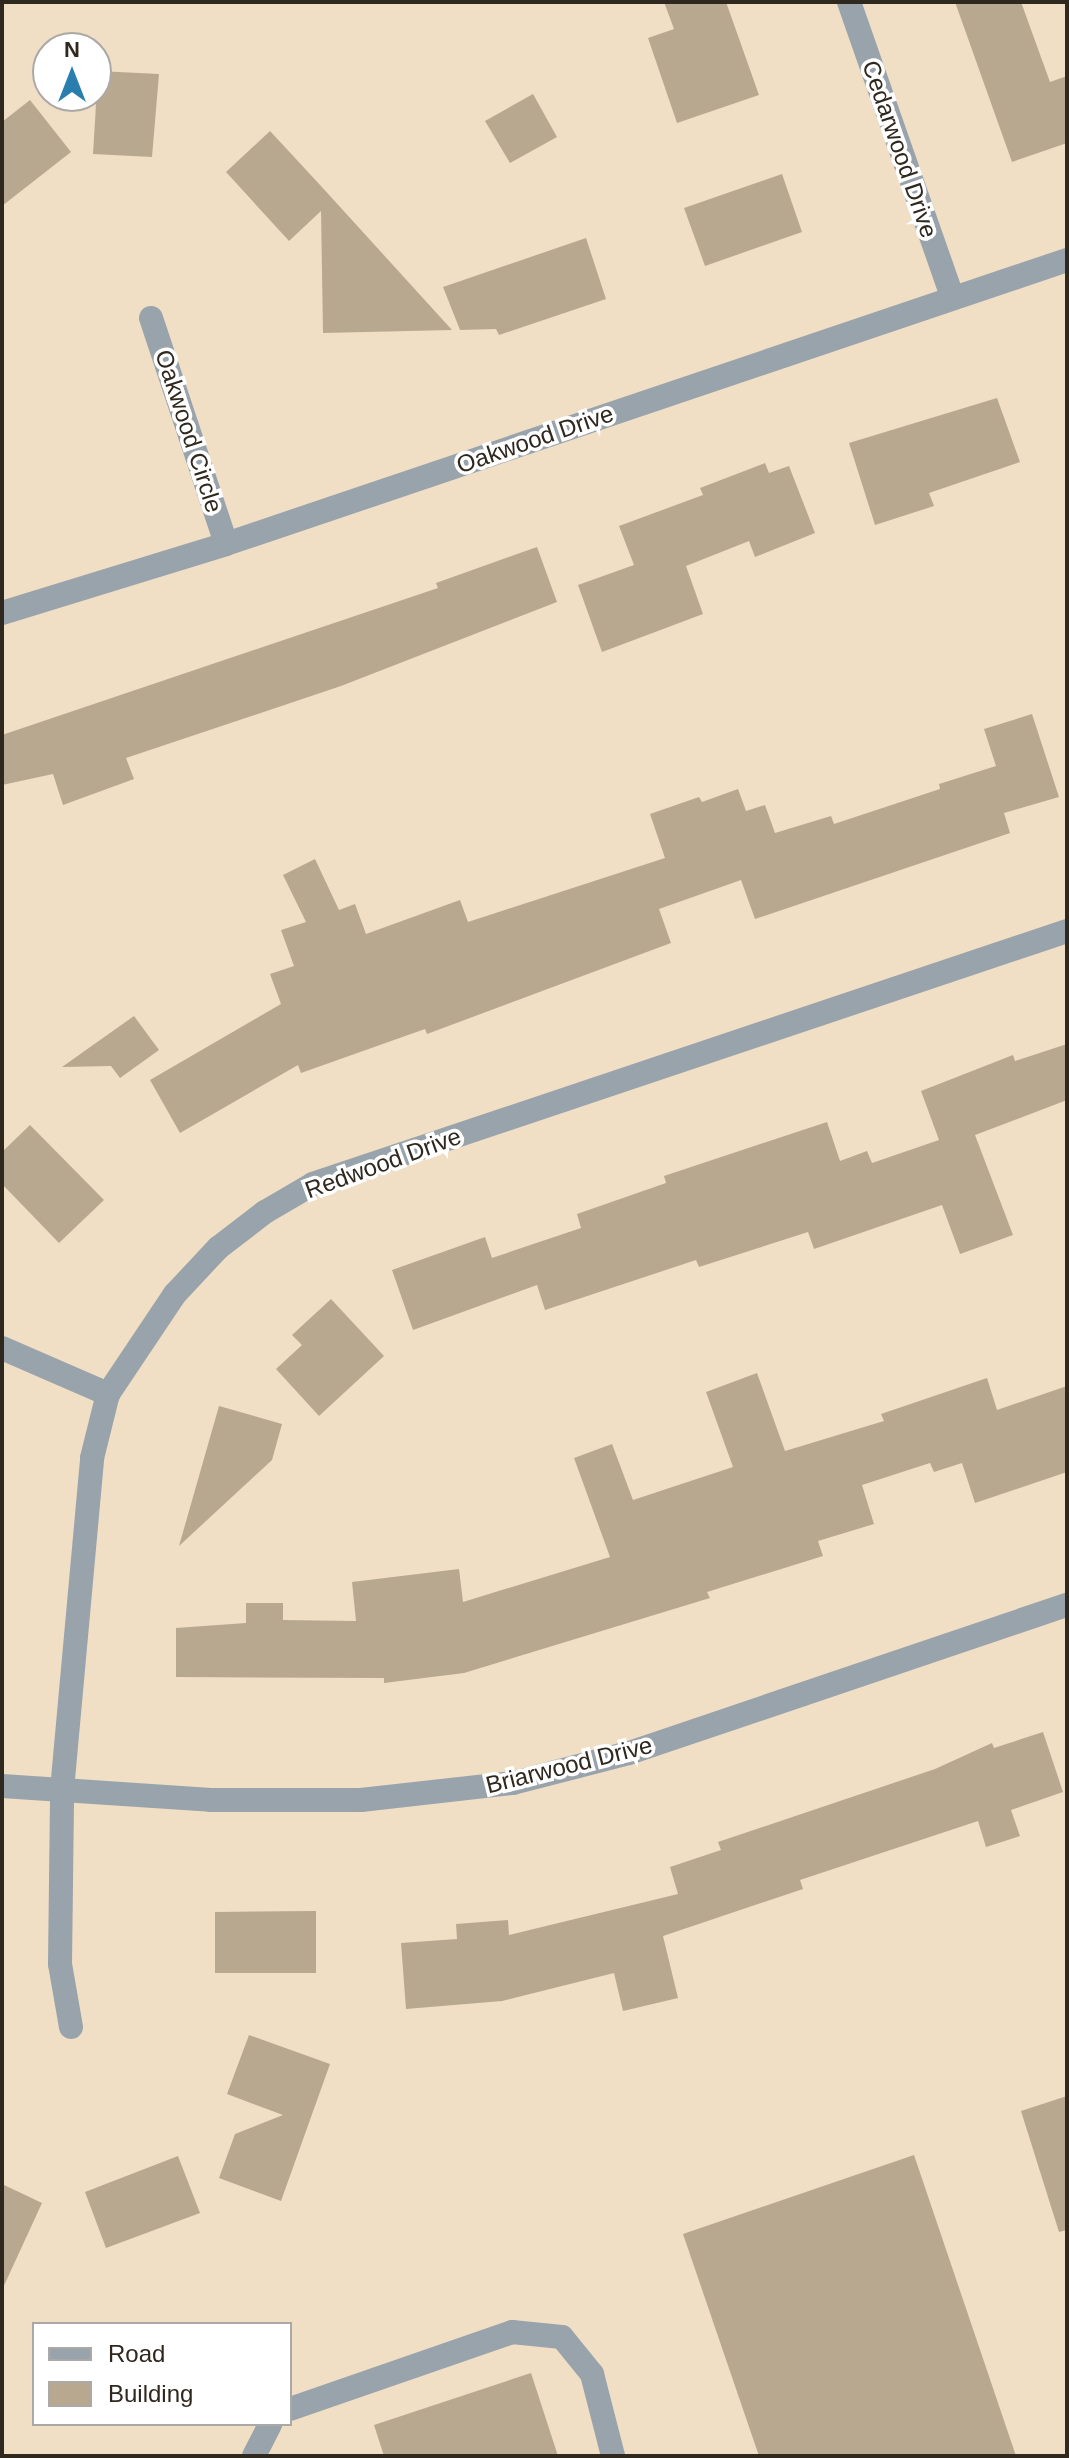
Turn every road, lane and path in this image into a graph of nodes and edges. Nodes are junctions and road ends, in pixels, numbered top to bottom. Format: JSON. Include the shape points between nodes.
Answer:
{"nodes":[{"id":1,"x":849,"y":2,"type":"edge"},
{"id":2,"x":1067,"y":260,"type":"edge"},
{"id":3,"x":952,"y":296,"type":"junction"},
{"id":4,"x":151,"y":318,"type":"dead end"},
{"id":5,"x":226,"y":544,"type":"junction"},
{"id":6,"x":2,"y":613,"type":"edge"},
{"id":7,"x":1067,"y":931,"type":"edge"},
{"id":8,"x":2,"y":1348,"type":"edge"},
{"id":9,"x":108,"y":1394,"type":"junction"},
{"id":10,"x":1067,"y":1605,"type":"edge"},
{"id":11,"x":2,"y":1786,"type":"edge"},
{"id":12,"x":62,"y":1790,"type":"junction"},
{"id":13,"x":71,"y":2027,"type":"dead end"},
{"id":14,"x":292,"y":2408,"type":"edge"},
{"id":15,"x":269,"y":2426,"type":"edge"},
{"id":16,"x":254,"y":2456,"type":"edge"},
{"id":17,"x":613,"y":2456,"type":"edge"}],
"edges":[{"from":1,"to":3,"type":"street","name":"Cedarwood Drive"},
{"from":2,"to":3,"type":"street","name":"Oakwood Drive"},
{"from":3,"to":5,"type":"street","name":"Oakwood Drive"},
{"from":4,"to":5,"type":"street","name":"Oakwood Circle"},
{"from":5,"to":6,"type":"street","name":"Oakwood Drive"},
{"from":7,"to":9,"type":"street","name":"Redwood Drive","via":[[313,1184],[218,1248],[175,1294]]},
{"from":8,"to":9,"type":"street"},
{"from":9,"to":12,"type":"street","name":"Redwood Drive","via":[[92,1458]]},
{"from":10,"to":12,"type":"street","name":"Briarwood Drive","via":[[629,1753],[513,1783],[361,1800],[211,1800]]},
{"from":11,"to":12,"type":"street","name":"Briarwood Drive"},
{"from":12,"to":13,"type":"street","name":"Redwood Drive","via":[[60,1964]]},
{"from":14,"to":17,"type":"street","via":[[512,2332],[562,2337],[592,2374]]},
{"from":15,"to":16,"type":"street"}]}
